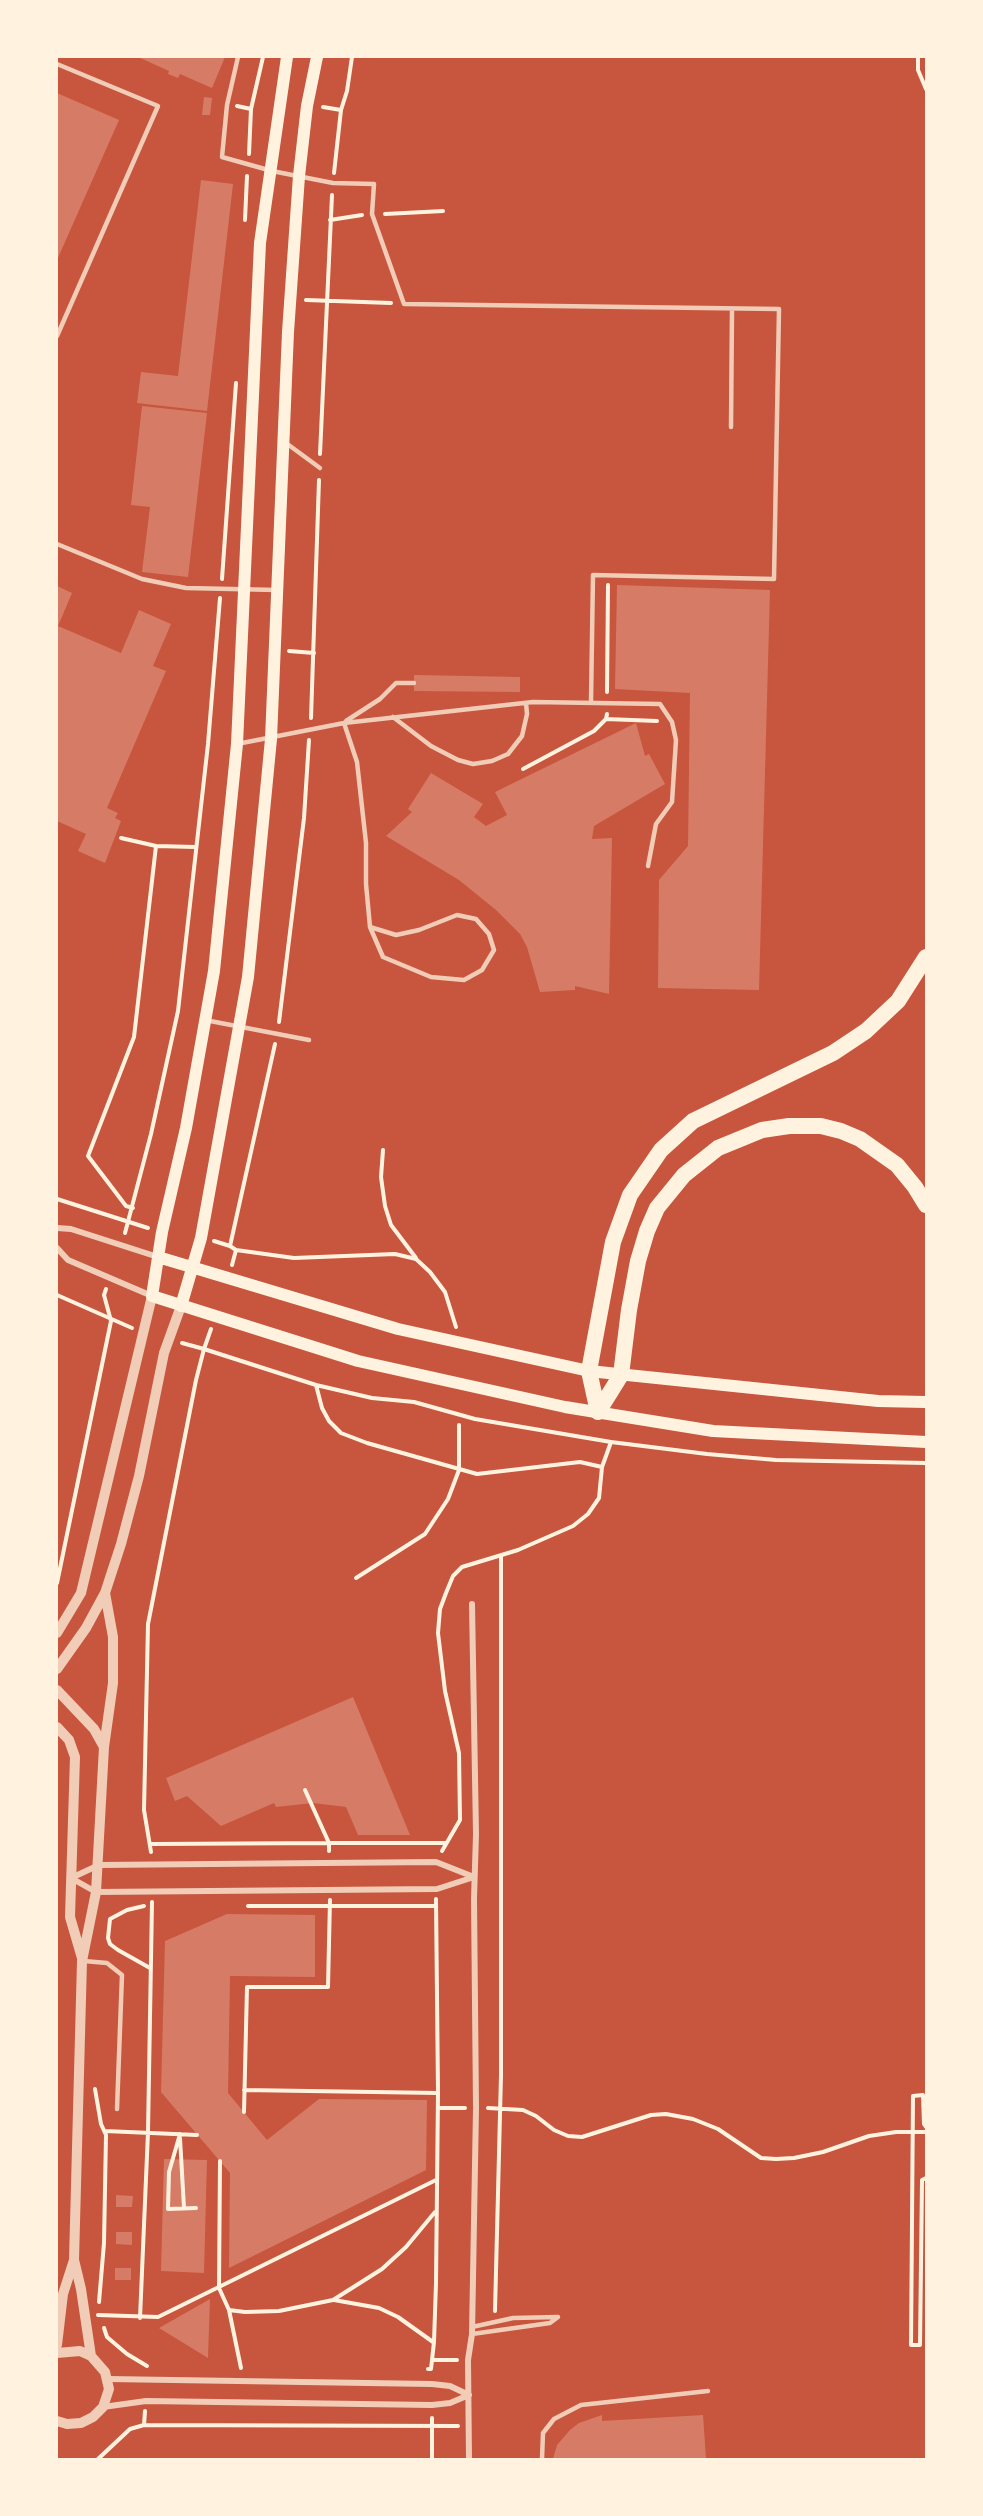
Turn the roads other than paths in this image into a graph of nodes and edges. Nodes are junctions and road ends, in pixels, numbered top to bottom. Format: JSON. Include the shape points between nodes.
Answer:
{"nodes":[{"id":1,"x":238,"y":57,"type":"edge"},
{"id":2,"x":287,"y":57,"type":"edge"},
{"id":3,"x":316,"y":57,"type":"edge"},
{"id":4,"x":57,"y":64,"type":"edge"},
{"id":5,"x":272,"y":171,"type":"junction"},
{"id":6,"x":299,"y":176,"type":"junction"},
{"id":7,"x":732,"y":309,"type":"junction"},
{"id":8,"x":57,"y":336,"type":"edge"},
{"id":9,"x":731,"y":427,"type":"dead end"},
{"id":10,"x":285,"y":443,"type":"junction"},
{"id":11,"x":320,"y":468,"type":"dead end"},
{"id":12,"x":57,"y":544,"type":"edge"},
{"id":13,"x":245,"y":589,"type":"junction"},
{"id":14,"x":279,"y":590,"type":"junction"},
{"id":15,"x":414,"y":683,"type":"dead end"},
{"id":16,"x":591,"y":701,"type":"junction"},
{"id":17,"x":526,"y":703,"type":"junction"},
{"id":18,"x":393,"y":717,"type":"junction"},
{"id":19,"x":344,"y":723,"type":"junction"},
{"id":20,"x":271,"y":739,"type":"junction"},
{"id":21,"x":237,"y":744,"type":"junction"},
{"id":22,"x":648,"y":866,"type":"dead end"},
{"id":23,"x":370,"y":927,"type":"junction"},
{"id":24,"x":926,"y":957,"type":"edge"},
{"id":25,"x":206,"y":1020,"type":"junction"},
{"id":26,"x":240,"y":1026,"type":"junction"},
{"id":27,"x":309,"y":1040,"type":"dead end"},
{"id":28,"x":926,"y":1204,"type":"edge"},
{"id":29,"x":57,"y":1228,"type":"edge"},
{"id":30,"x":57,"y":1248,"type":"edge"},
{"id":31,"x":158,"y":1257,"type":"junction"},
{"id":32,"x":192,"y":1268,"type":"junction"},
{"id":33,"x":152,"y":1296,"type":"junction"},
{"id":34,"x":181,"y":1306,"type":"junction"},
{"id":35,"x":590,"y":1371,"type":"junction"},
{"id":36,"x":621,"y":1375,"type":"junction"},
{"id":37,"x":926,"y":1402,"type":"edge"},
{"id":38,"x":598,"y":1412,"type":"junction"},
{"id":39,"x":926,"y":1442,"type":"edge"},
{"id":40,"x":105,"y":1593,"type":"junction"},
{"id":41,"x":472,"y":1604,"type":"dead end"},
{"id":42,"x":57,"y":1633,"type":"edge"},
{"id":43,"x":57,"y":1669,"type":"edge"},
{"id":44,"x":57,"y":1690,"type":"edge"},
{"id":45,"x":57,"y":1727,"type":"edge"},
{"id":46,"x":104,"y":1747,"type":"junction"},
{"id":47,"x":99,"y":1865,"type":"junction"},
{"id":48,"x":474,"y":1877,"type":"junction"},
{"id":49,"x":71,"y":1878,"type":"junction"},
{"id":50,"x":96,"y":1892,"type":"junction"},
{"id":51,"x":82,"y":1961,"type":"junction"},
{"id":52,"x":117,"y":2109,"type":"dead end"},
{"id":53,"x":74,"y":2260,"type":"junction"},
{"id":54,"x":472,"y":2330,"type":"junction"},
{"id":55,"x":57,"y":2345,"type":"edge"},
{"id":56,"x":57,"y":2353,"type":"edge"},
{"id":57,"x":91,"y":2356,"type":"junction"},
{"id":58,"x":108,"y":2379,"type":"junction"},
{"id":59,"x":708,"y":2391,"type":"dead end"},
{"id":60,"x":469,"y":2395,"type":"junction"},
{"id":61,"x":103,"y":2407,"type":"junction"},
{"id":62,"x":57,"y":2421,"type":"edge"},
{"id":63,"x":469,"y":2459,"type":"edge"},
{"id":64,"x":542,"y":2459,"type":"edge"}],
"edges":[{"from":1,"to":5,"type":"lane","via":[[227,105],[222,157]]},
{"from":2,"to":5,"type":"main road"},
{"from":3,"to":6,"type":"main road"},
{"from":4,"to":8,"type":"lane","via":[[158,106]]},
{"from":5,"to":6,"type":"lane"},
{"from":5,"to":13,"type":"main road","via":[[260,243]]},
{"from":6,"to":7,"type":"lane","via":[[333,183],[374,184],[372,214],[404,304]]},
{"from":6,"to":10,"type":"main road"},
{"from":7,"to":9,"type":"lane"},
{"from":7,"to":16,"type":"lane","via":[[779,309],[774,579],[593,575]]},
{"from":10,"to":11,"type":"lane"},
{"from":10,"to":14,"type":"main road"},
{"from":12,"to":13,"type":"lane","via":[[142,579],[186,588]]},
{"from":13,"to":14,"type":"lane"},
{"from":13,"to":21,"type":"main road"},
{"from":14,"to":20,"type":"main road"},
{"from":15,"to":19,"type":"lane","via":[[396,683]]},
{"from":16,"to":17,"type":"lane"},
{"from":16,"to":22,"type":"lane","via":[[660,704],[672,722],[676,740],[672,802],[656,824]]},
{"from":17,"to":18,"type":"lane"},
{"from":17,"to":18,"type":"lane","via":[[522,736],[508,754],[473,764],[431,746]]},
{"from":18,"to":19,"type":"lane"},
{"from":19,"to":20,"type":"lane"},
{"from":19,"to":23,"type":"lane","via":[[358,774]]},
{"from":20,"to":21,"type":"lane"},
{"from":20,"to":26,"type":"main road"},
{"from":21,"to":25,"type":"main road"},
{"from":23,"to":23,"type":"lane","via":[[383,957],[431,977],[464,980],[482,970],[494,950],[489,934],[476,919],[457,915],[396,935]]},
{"from":24,"to":35,"type":"highway","via":[[897,1001],[866,1031],[833,1053],[693,1121],[661,1150],[630,1194],[613,1242]]},
{"from":25,"to":26,"type":"lane"},
{"from":25,"to":31,"type":"main road"},
{"from":26,"to":27,"type":"lane"},
{"from":26,"to":32,"type":"main road"},
{"from":28,"to":36,"type":"highway","via":[[897,1165],[860,1139],[841,1131],[821,1126],[789,1126],[762,1130],[718,1148],[672,1188],[647,1231],[629,1310]]},
{"from":29,"to":31,"type":"street"},
{"from":30,"to":33,"type":"street","via":[[68,1260]]},
{"from":31,"to":32,"type":"main road"},
{"from":31,"to":33,"type":"main road"},
{"from":32,"to":34,"type":"main road"},
{"from":32,"to":35,"type":"main road","via":[[398,1329]]},
{"from":33,"to":34,"type":"main road"},
{"from":33,"to":42,"type":"street","via":[[81,1593]]},
{"from":34,"to":38,"type":"main road","via":[[358,1361]]},
{"from":34,"to":40,"type":"street","via":[[164,1353],[139,1476]]},
{"from":35,"to":36,"type":"main road"},
{"from":35,"to":38,"type":"highway"},
{"from":36,"to":37,"type":"main road","via":[[878,1401]]},
{"from":36,"to":38,"type":"highway"},
{"from":38,"to":39,"type":"main road","via":[[713,1431]]},
{"from":40,"to":43,"type":"street"},
{"from":40,"to":46,"type":"street","via":[[113,1637],[113,1683]]},
{"from":41,"to":48,"type":"street"},
{"from":44,"to":46,"type":"street","via":[[94,1729]]},
{"from":45,"to":49,"type":"street","via":[[69,1740],[75,1757]]},
{"from":46,"to":47,"type":"street"},
{"from":47,"to":48,"type":"street","via":[[436,1862]]},
{"from":47,"to":49,"type":"street"},
{"from":47,"to":50,"type":"street"},
{"from":48,"to":50,"type":"street","via":[[437,1889]]},
{"from":48,"to":54,"type":"street","via":[[476,2108]]},
{"from":49,"to":50,"type":"street"},
{"from":49,"to":51,"type":"street","via":[[70,1917]]},
{"from":50,"to":51,"type":"street"},
{"from":51,"to":52,"type":"lane","via":[[107,1963],[122,1975]]},
{"from":51,"to":53,"type":"street"},
{"from":53,"to":55,"type":"street","via":[[63,2294]]},
{"from":53,"to":57,"type":"street"},
{"from":54,"to":54,"type":"lane","via":[[550,2323],[558,2317],[495,2321]]},
{"from":54,"to":60,"type":"street"},
{"from":56,"to":57,"type":"street","via":[[80,2351]]},
{"from":57,"to":58,"type":"street"},
{"from":58,"to":60,"type":"street","via":[[432,2384],[450,2386]]},
{"from":58,"to":61,"type":"street"},
{"from":59,"to":64,"type":"lane","via":[[581,2405],[554,2419],[543,2433]]},
{"from":60,"to":61,"type":"street","via":[[432,2405],[146,2401]]},
{"from":60,"to":63,"type":"street"},
{"from":61,"to":62,"type":"street","via":[[81,2423]]}]}
